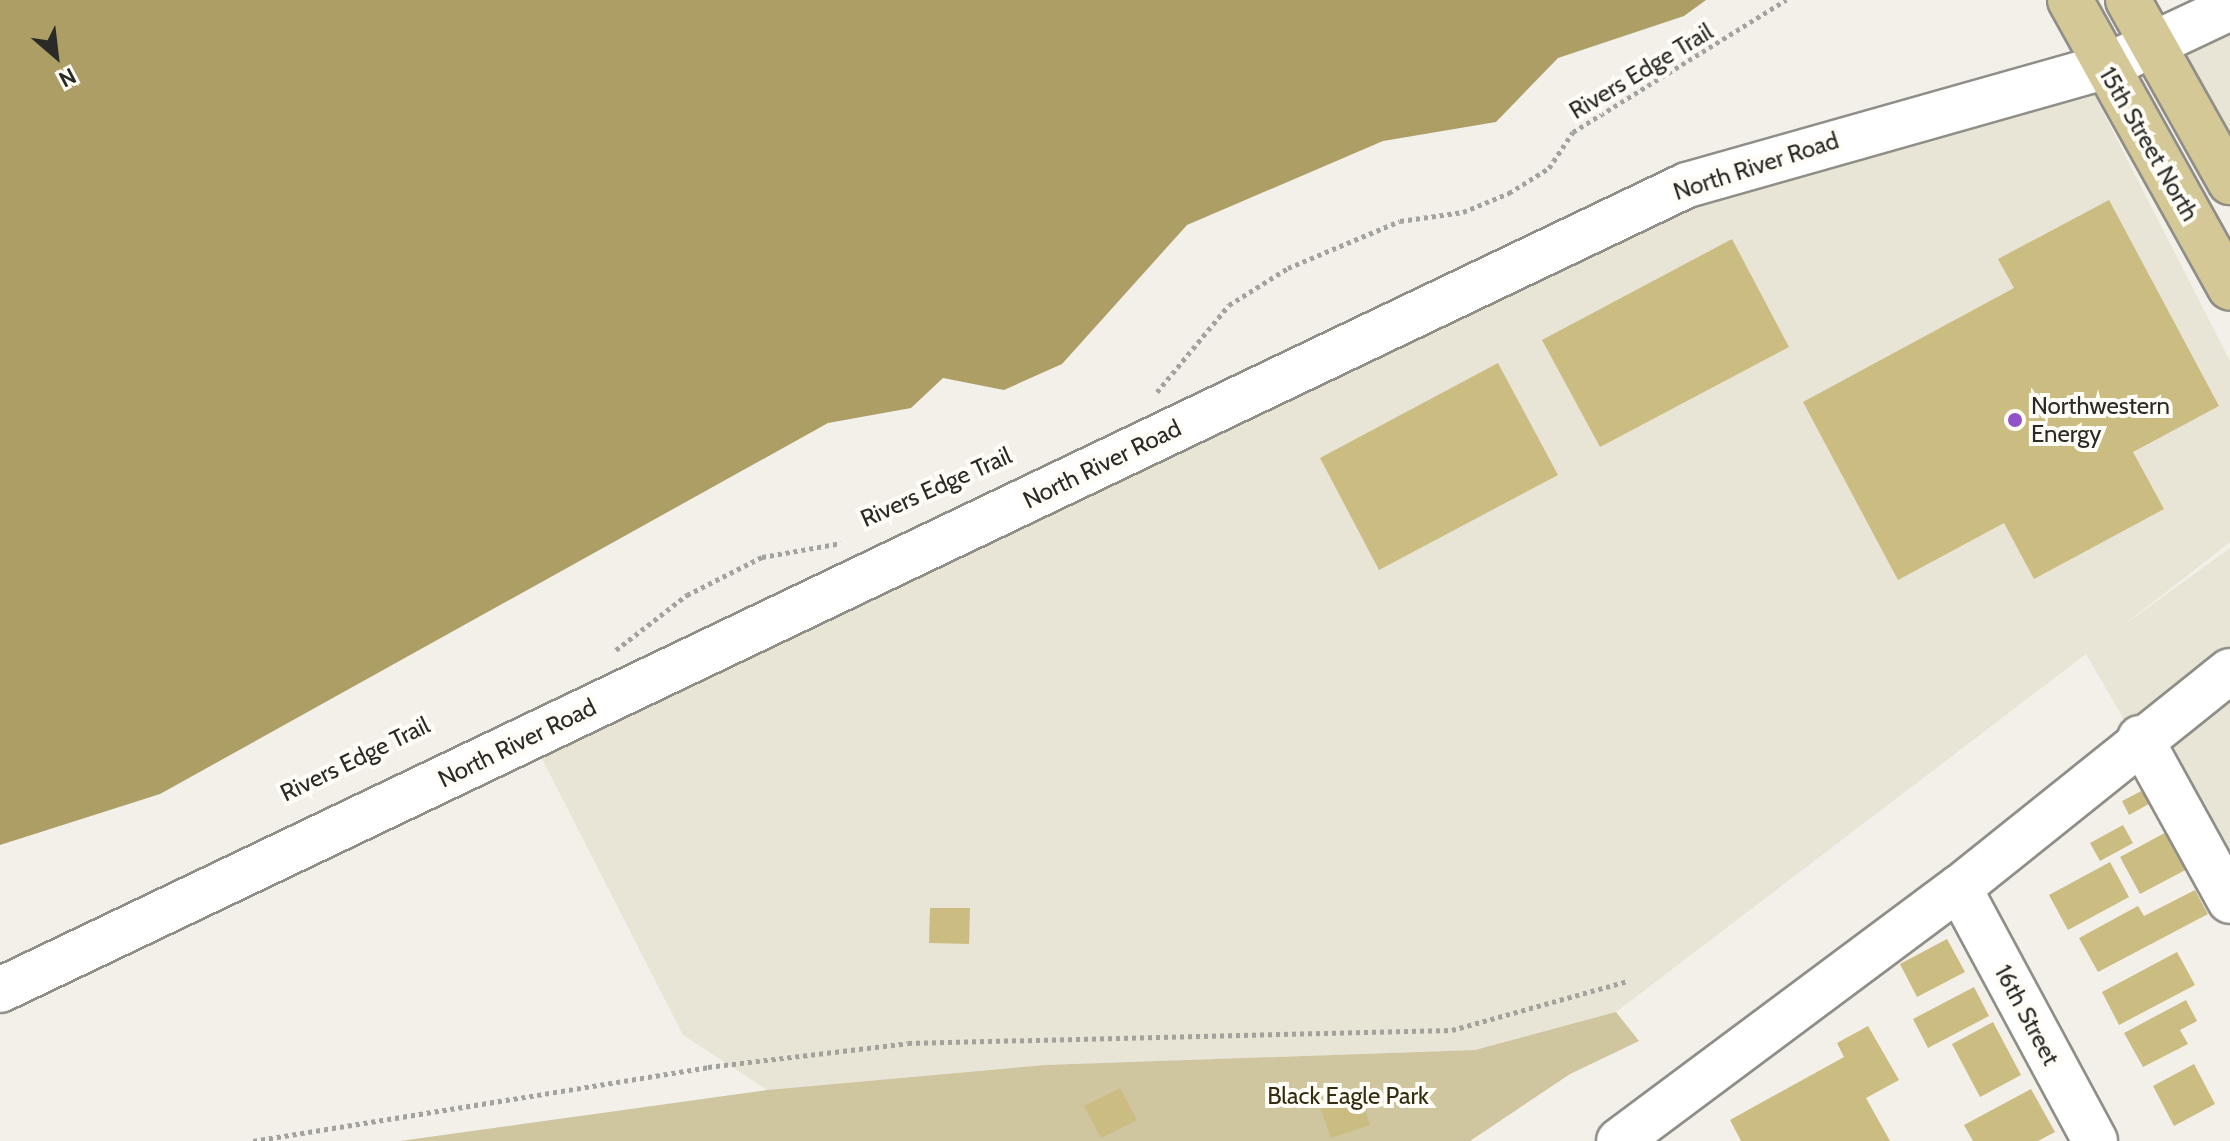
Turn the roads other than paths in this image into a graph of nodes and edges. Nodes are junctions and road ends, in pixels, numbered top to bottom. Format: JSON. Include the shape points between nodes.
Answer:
{"nodes":[{"id":1,"x":2070,"y":0,"type":"edge"},
{"id":2,"x":2128,"y":0,"type":"edge"},
{"id":3,"x":2230,"y":8,"type":"edge"},
{"id":4,"x":2155,"y":47,"type":"junction"},
{"id":5,"x":2105,"y":67,"type":"junction"},
{"id":6,"x":2230,"y":182,"type":"edge"},
{"id":7,"x":2230,"y":287,"type":"edge"},
{"id":8,"x":2230,"y":671,"type":"edge"},
{"id":9,"x":2140,"y":738,"type":"junction"},
{"id":10,"x":1959,"y":888,"type":"junction"},
{"id":11,"x":2230,"y":901,"type":"edge"},
{"id":12,"x":0,"y":990,"type":"edge"},
{"id":13,"x":1637,"y":1136,"type":"edge"},
{"id":14,"x":2095,"y":1141,"type":"edge"}],
"edges":[{"from":1,"to":5,"type":"main road","name":"15th Street North"},
{"from":2,"to":4,"type":"main road"},
{"from":3,"to":4,"type":"street","name":"North River Road"},
{"from":4,"to":5,"type":"street","name":"North River Road"},
{"from":4,"to":6,"type":"main road"},
{"from":5,"to":7,"type":"main road","name":"15th Street North"},
{"from":5,"to":12,"type":"street","name":"North River Road","via":[[1687,185]]},
{"from":8,"to":9,"type":"street"},
{"from":9,"to":10,"type":"street"},
{"from":9,"to":11,"type":"street"},
{"from":10,"to":13,"type":"street"},
{"from":10,"to":14,"type":"street","name":"16th Street"}]}
